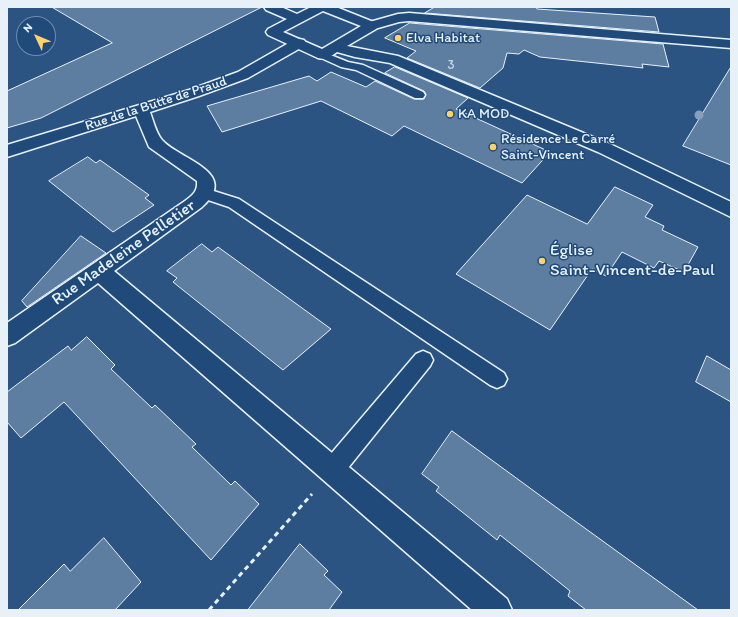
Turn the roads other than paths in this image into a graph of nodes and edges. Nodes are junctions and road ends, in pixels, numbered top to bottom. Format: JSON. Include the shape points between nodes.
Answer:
{"nodes":[{"id":1,"x":270,"y":7,"type":"edge"},
{"id":2,"x":320,"y":7,"type":"edge"},
{"id":3,"x":325,"y":7,"type":"edge"},
{"id":4,"x":298,"y":18,"type":"junction"},
{"id":5,"x":371,"y":26,"type":"junction"},
{"id":6,"x":356,"y":35,"type":"junction"},
{"id":7,"x":299,"y":43,"type":"junction"},
{"id":8,"x":731,"y":44,"type":"edge"},
{"id":9,"x":336,"y":47,"type":"junction"},
{"id":10,"x":323,"y":55,"type":"junction"},
{"id":11,"x":393,"y":60,"type":"junction"},
{"id":12,"x":419,"y":95,"type":"dead end"},
{"id":13,"x":142,"y":109,"type":"junction"},
{"id":14,"x":7,"y":151,"type":"edge"},
{"id":15,"x":204,"y":193,"type":"junction"},
{"id":16,"x":731,"y":210,"type":"edge"},
{"id":17,"x":99,"y":271,"type":"junction"},
{"id":18,"x":7,"y":336,"type":"edge"},
{"id":19,"x":423,"y":360,"type":"dead end"},
{"id":20,"x":497,"y":379,"type":"dead end"},
{"id":21,"x":332,"y":470,"type":"junction"},
{"id":22,"x":496,"y":610,"type":"edge"}],
"edges":[{"from":1,"to":4,"type":"street"},
{"from":2,"to":4,"type":"street"},
{"from":3,"to":5,"type":"street"},
{"from":4,"to":7,"type":"street","via":[[273,32]]},
{"from":5,"to":6,"type":"street"},
{"from":5,"to":8,"type":"street","via":[[409,17]]},
{"from":6,"to":9,"type":"street"},
{"from":6,"to":11,"type":"street","via":[[372,43]]},
{"from":7,"to":10,"type":"street"},
{"from":7,"to":13,"type":"street","name":"Rue de la Butte de Praud","via":[[242,75],[194,94]]},
{"from":9,"to":10,"type":"street"},
{"from":9,"to":11,"type":"street"},
{"from":10,"to":12,"type":"lane","via":[[345,65],[359,66]]},
{"from":11,"to":16,"type":"street","via":[[604,148]]},
{"from":13,"to":14,"type":"street","name":"Rue de la Butte de Praud"},
{"from":13,"to":15,"type":"street","name":"Rue Madeleine Pelletier","via":[[155,143],[205,178]]},
{"from":15,"to":17,"type":"street","name":"Rue Madeleine Pelletier","via":[[200,200]]},
{"from":15,"to":20,"type":"lane","via":[[234,202]]},
{"from":17,"to":18,"type":"street","name":"Rue Madeleine Pelletier"},
{"from":17,"to":21,"type":"street"},
{"from":19,"to":21,"type":"lane"},
{"from":21,"to":22,"type":"street"}]}
